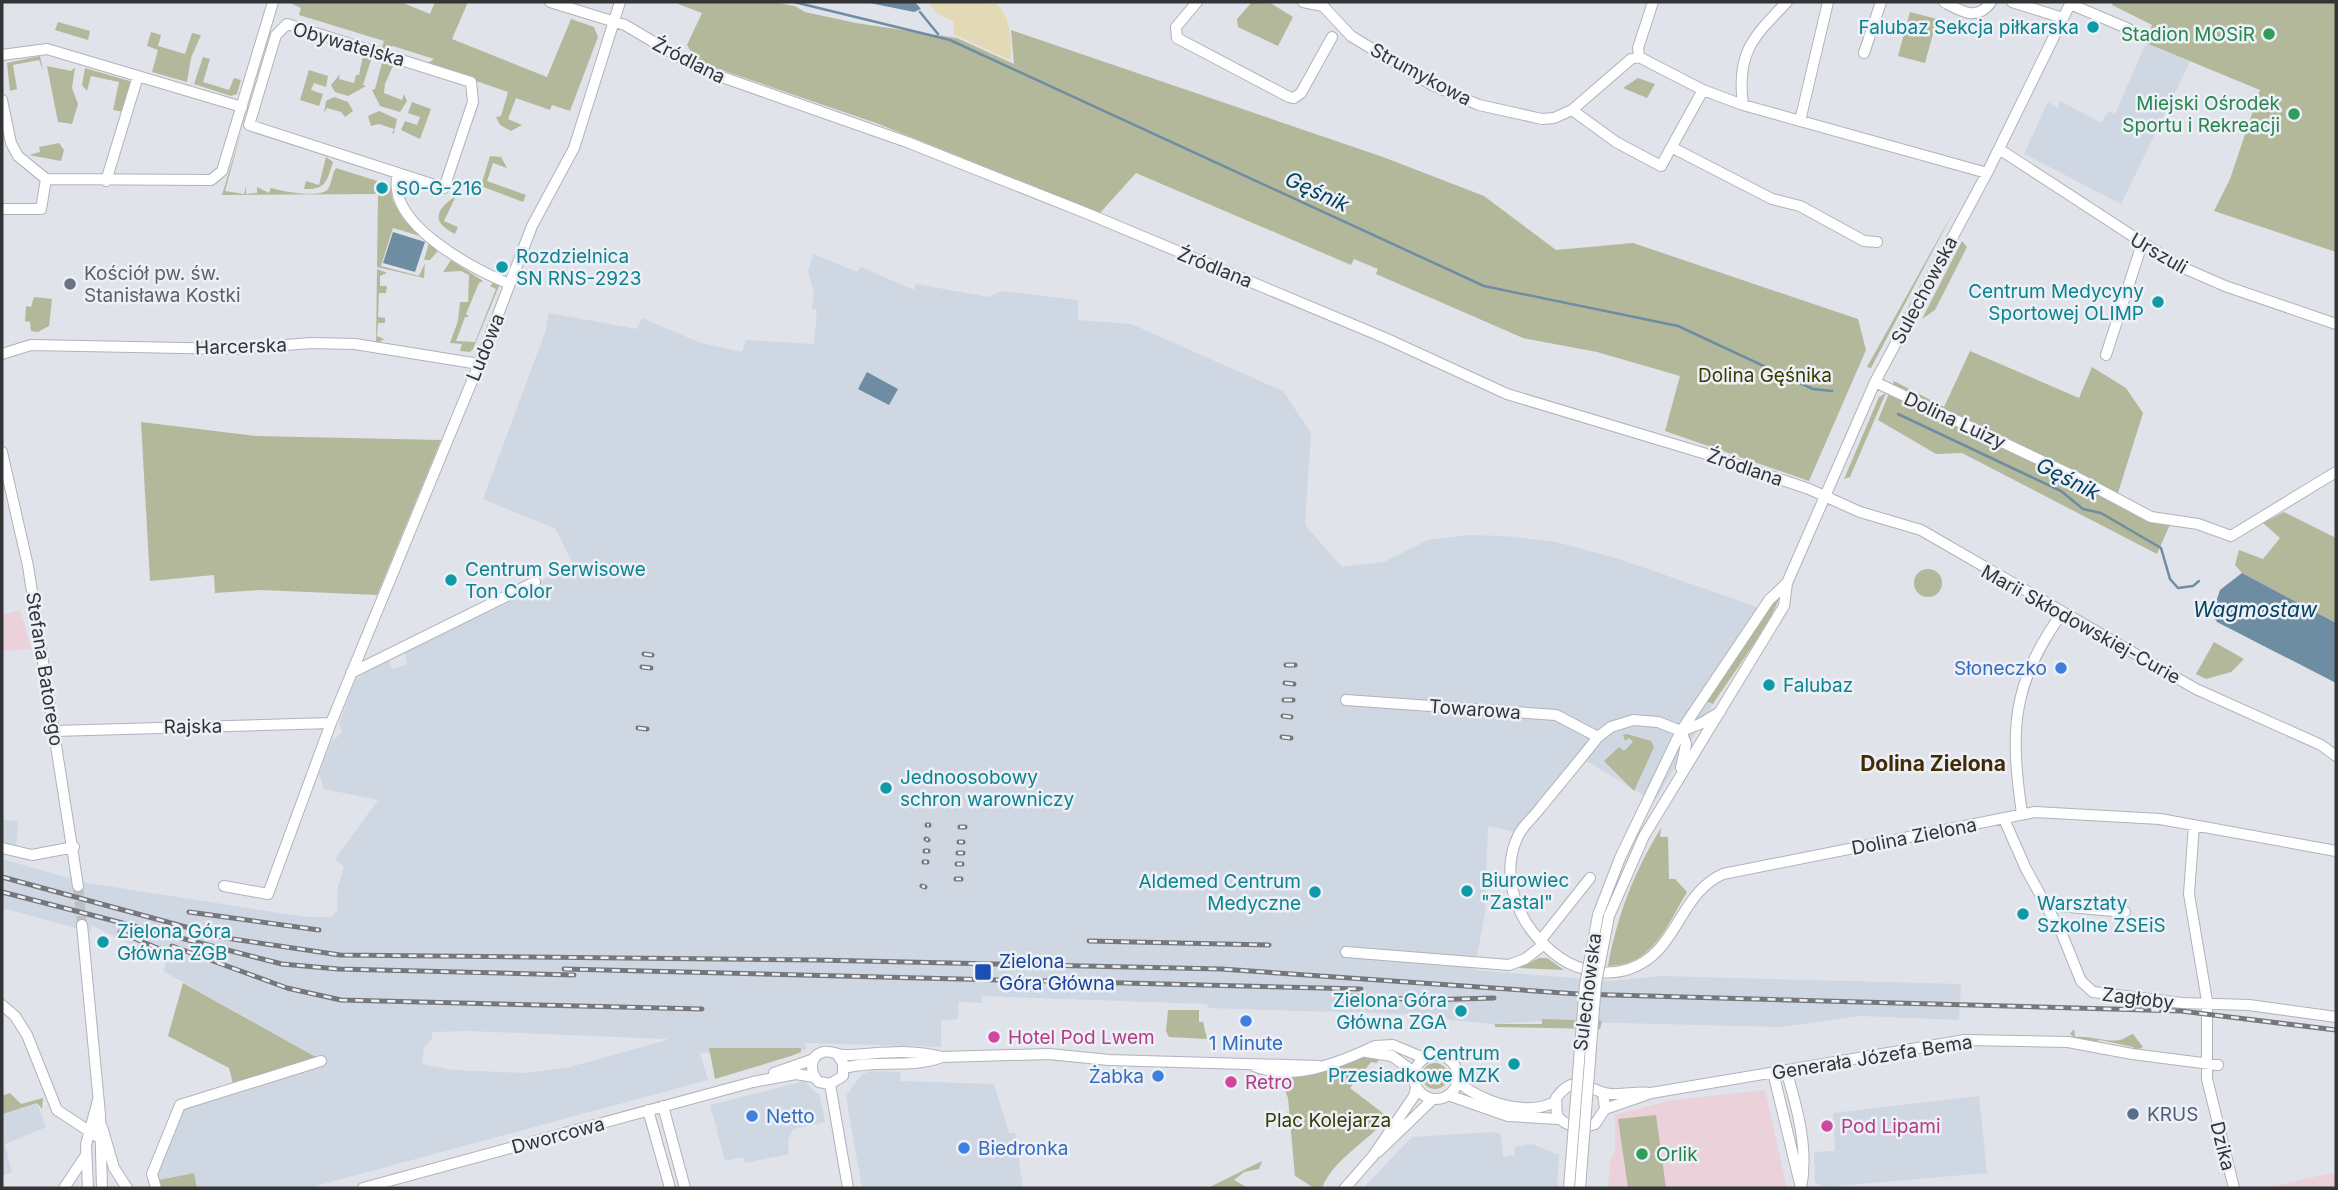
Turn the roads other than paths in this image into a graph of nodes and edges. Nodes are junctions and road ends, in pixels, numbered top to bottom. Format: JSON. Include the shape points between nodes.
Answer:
{"nodes":[{"id":1,"x":273,"y":2,"type":"edge"},
{"id":2,"x":550,"y":2,"type":"edge"},
{"id":3,"x":620,"y":2,"type":"edge"},
{"id":4,"x":1198,"y":2,"type":"edge"},
{"id":5,"x":1303,"y":2,"type":"edge"},
{"id":6,"x":1653,"y":2,"type":"edge"},
{"id":7,"x":1787,"y":2,"type":"edge"},
{"id":8,"x":1828,"y":2,"type":"edge"},
{"id":9,"x":1881,"y":2,"type":"edge"},
{"id":10,"x":1944,"y":2,"type":"edge"},
{"id":11,"x":1991,"y":2,"type":"edge"},
{"id":12,"x":2012,"y":2,"type":"edge"},
{"id":13,"x":2071,"y":3,"type":"edge"},
{"id":14,"x":1322,"y":4,"type":"edge"},
{"id":15,"x":2063,"y":18,"type":"junction"},
{"id":16,"x":613,"y":20,"type":"junction"},
{"id":17,"x":2129,"y":29,"type":"dead end"},
{"id":18,"x":1332,"y":37,"type":"dead end"},
{"id":19,"x":1864,"y":53,"type":"dead end"},
{"id":20,"x":2,"y":55,"type":"edge"},
{"id":21,"x":1639,"y":57,"type":"junction"},
{"id":22,"x":138,"y":76,"type":"junction"},
{"id":23,"x":1703,"y":90,"type":"junction"},
{"id":24,"x":2,"y":100,"type":"edge"},
{"id":25,"x":1743,"y":105,"type":"junction"},
{"id":26,"x":242,"y":107,"type":"junction"},
{"id":27,"x":1572,"y":110,"type":"junction"},
{"id":28,"x":1800,"y":121,"type":"junction"},
{"id":29,"x":1672,"y":148,"type":"junction"},
{"id":30,"x":1999,"y":149,"type":"junction"},
{"id":31,"x":398,"y":173,"type":"junction"},
{"id":32,"x":1987,"y":173,"type":"junction"},
{"id":33,"x":46,"y":179,"type":"junction"},
{"id":34,"x":106,"y":181,"type":"junction"},
{"id":35,"x":2,"y":209,"type":"edge"},
{"id":36,"x":1877,"y":242,"type":"dead end"},
{"id":37,"x":2142,"y":244,"type":"junction"},
{"id":38,"x":509,"y":284,"type":"junction"},
{"id":39,"x":2336,"y":324,"type":"edge"},
{"id":40,"x":2,"y":354,"type":"edge"},
{"id":41,"x":2106,"y":355,"type":"dead end"},
{"id":42,"x":479,"y":364,"type":"junction"},
{"id":43,"x":1875,"y":382,"type":"junction"},
{"id":44,"x":2,"y":452,"type":"edge"},
{"id":45,"x":2336,"y":472,"type":"edge"},
{"id":46,"x":1825,"y":497,"type":"junction"},
{"id":47,"x":535,"y":582,"type":"dead end"},
{"id":48,"x":1787,"y":583,"type":"junction"},
{"id":49,"x":2062,"y":613,"type":"junction"},
{"id":50,"x":351,"y":673,"type":"junction"},
{"id":51,"x":1346,"y":700,"type":"dead end"},
{"id":52,"x":1720,"y":712,"type":"junction"},
{"id":53,"x":331,"y":723,"type":"junction"},
{"id":54,"x":54,"y":731,"type":"junction"},
{"id":55,"x":1681,"y":731,"type":"junction"},
{"id":56,"x":1598,"y":737,"type":"junction"},
{"id":57,"x":2336,"y":756,"type":"edge"},
{"id":58,"x":1677,"y":781,"type":"junction"},
{"id":59,"x":2022,"y":814,"type":"junction"},
{"id":60,"x":2004,"y":819,"type":"junction"},
{"id":61,"x":2194,"y":825,"type":"junction"},
{"id":62,"x":74,"y":847,"type":"junction"},
{"id":63,"x":2,"y":848,"type":"edge"},
{"id":64,"x":2336,"y":851,"type":"edge"},
{"id":65,"x":1590,"y":878,"type":"dead end"},
{"id":66,"x":78,"y":886,"type":"tunnel mouth"},
{"id":67,"x":224,"y":886,"type":"dead end"},
{"id":68,"x":2046,"y":905,"type":"junction"},
{"id":69,"x":2125,"y":912,"type":"dead end"},
{"id":70,"x":1604,"y":915,"type":"junction"},
{"id":71,"x":82,"y":925,"type":"tunnel mouth"},
{"id":72,"x":1541,"y":943,"type":"junction"},
{"id":73,"x":1346,"y":952,"type":"dead end"},
{"id":74,"x":2207,"y":1001,"type":"junction"},
{"id":75,"x":2,"y":1005,"type":"edge"},
{"id":76,"x":2336,"y":1017,"type":"edge"},
{"id":77,"x":1363,"y":1052,"type":"junction"},
{"id":78,"x":837,"y":1054,"type":"junction"},
{"id":79,"x":942,"y":1057,"type":"junction"},
{"id":80,"x":1424,"y":1058,"type":"junction"},
{"id":81,"x":814,"y":1059,"type":"junction"},
{"id":82,"x":321,"y":1061,"type":"dead end"},
{"id":83,"x":2206,"y":1063,"type":"junction"},
{"id":84,"x":2218,"y":1065,"type":"dead end"},
{"id":85,"x":844,"y":1068,"type":"junction"},
{"id":86,"x":1786,"y":1070,"type":"junction"},
{"id":87,"x":1414,"y":1072,"type":"junction"},
{"id":88,"x":1773,"y":1072,"type":"junction"},
{"id":89,"x":814,"y":1077,"type":"junction"},
{"id":90,"x":1457,"y":1081,"type":"junction"},
{"id":91,"x":753,"y":1082,"type":"junction"},
{"id":92,"x":830,"y":1084,"type":"junction"},
{"id":93,"x":1416,"y":1087,"type":"junction"},
{"id":94,"x":1603,"y":1093,"type":"junction"},
{"id":95,"x":1651,"y":1093,"type":"junction"},
{"id":96,"x":1448,"y":1095,"type":"junction"},
{"id":97,"x":1433,"y":1099,"type":"junction"},
{"id":98,"x":98,"y":1100,"type":"junction"},
{"id":99,"x":1555,"y":1102,"type":"junction"},
{"id":100,"x":663,"y":1106,"type":"junction"},
{"id":101,"x":1605,"y":1109,"type":"junction"},
{"id":102,"x":648,"y":1110,"type":"junction"},
{"id":103,"x":1558,"y":1119,"type":"junction"},
{"id":104,"x":100,"y":1121,"type":"junction"},
{"id":105,"x":93,"y":1134,"type":"junction"},
{"id":106,"x":86,"y":1155,"type":"junction"},
{"id":107,"x":1373,"y":1156,"type":"junction"},
{"id":108,"x":405,"y":1183,"type":"edge"},
{"id":109,"x":64,"y":1188,"type":"edge"},
{"id":110,"x":88,"y":1188,"type":"edge"},
{"id":111,"x":102,"y":1188,"type":"edge"},
{"id":112,"x":127,"y":1188,"type":"edge"},
{"id":113,"x":156,"y":1188,"type":"edge"},
{"id":114,"x":363,"y":1188,"type":"edge"},
{"id":115,"x":670,"y":1188,"type":"edge"},
{"id":116,"x":685,"y":1188,"type":"edge"},
{"id":117,"x":848,"y":1188,"type":"edge"},
{"id":118,"x":1345,"y":1188,"type":"edge"},
{"id":119,"x":1569,"y":1188,"type":"edge"},
{"id":120,"x":1580,"y":1188,"type":"edge"},
{"id":121,"x":1801,"y":1188,"type":"edge"},
{"id":122,"x":2234,"y":1188,"type":"edge"}],
"edges":[{"from":1,"to":26,"type":"street","name":"Obywatelska"},
{"from":2,"to":16,"type":"street","name":"Źródlana"},
{"from":3,"to":16,"type":"street"},
{"from":4,"to":18,"type":"street","via":[[1176,27],[1177,38],[1289,97],[1301,93]]},
{"from":5,"to":14,"type":"street","name":"Strumykowa"},
{"from":6,"to":21,"type":"street"},
{"from":7,"to":25,"type":"street","via":[[1753,37],[1739,78]]},
{"from":8,"to":28,"type":"street"},
{"from":9,"to":19,"type":"street"},
{"from":10,"to":11,"type":"street","via":[[1972,15],[1982,13]]},
{"from":12,"to":15,"type":"street"},
{"from":13,"to":15,"type":"street","name":"Sulechowska"},
{"from":13,"to":17,"type":"street"},
{"from":14,"to":27,"type":"street","name":"Strumykowa","via":[[1359,42],[1467,101],[1542,119]]},
{"from":15,"to":30,"type":"street","name":"Sulechowska"},
{"from":16,"to":38,"type":"street","name":"Ludowa","via":[[574,148],[532,226]]},
{"from":16,"to":46,"type":"street","name":"Źródlana","via":[[699,69],[1027,189],[1385,338],[1507,394],[1695,450]]},
{"from":20,"to":22,"type":"street","via":[[47,49]]},
{"from":21,"to":23,"type":"street"},
{"from":21,"to":27,"type":"street","name":"Strumykowa"},
{"from":22,"to":26,"type":"street"},
{"from":22,"to":34,"type":"street"},
{"from":23,"to":25,"type":"street"},
{"from":23,"to":29,"type":"street"},
{"from":24,"to":33,"type":"street","via":[[18,156]]},
{"from":25,"to":28,"type":"street"},
{"from":26,"to":34,"type":"street","name":"Obywatelska","via":[[222,171],[211,180]]},
{"from":27,"to":29,"type":"street","via":[[1616,142],[1661,166]]},
{"from":28,"to":32,"type":"street"},
{"from":29,"to":36,"type":"street","via":[[1772,199],[1800,206],[1864,241]]},
{"from":30,"to":32,"type":"street","name":"Sulechowska"},
{"from":30,"to":37,"type":"street","name":"Urszuli"},
{"from":31,"to":31,"type":"street","name":"Obywatelska","via":[[444,188],[473,102],[471,82],[287,24],[276,35],[249,125]]},
{"from":31,"to":38,"type":"street","via":[[397,195],[406,213],[469,266]]},
{"from":32,"to":43,"type":"street","name":"Sulechowska"},
{"from":33,"to":34,"type":"street","name":"Obywatelska"},
{"from":33,"to":35,"type":"street","via":[[41,209]]},
{"from":37,"to":39,"type":"street","name":"Urszuli","via":[[2225,286]]},
{"from":37,"to":41,"type":"street"},
{"from":38,"to":42,"type":"street","name":"Ludowa"},
{"from":40,"to":42,"type":"street","name":"Harcerska","via":[[31,345],[234,349],[311,343],[355,344]]},
{"from":42,"to":50,"type":"street","name":"Ludowa"},
{"from":43,"to":45,"type":"street","name":"Dolina Luizy","via":[[2151,517],[2198,524],[2231,536]]},
{"from":43,"to":46,"type":"street","name":"Sulechowska"},
{"from":44,"to":54,"type":"street","name":"Stefana Batorego","via":[[28,566]]},
{"from":46,"to":48,"type":"street","name":"Sulechowska"},
{"from":46,"to":49,"type":"street","name":"Marii Skłodowskiej-Curie","via":[[1921,530]]},
{"from":47,"to":50,"type":"street"},
{"from":48,"to":52,"type":"street","name":"Sulechowska","via":[[1784,606]]},
{"from":48,"to":55,"type":"street","name":"Sulechowska","via":[[1769,600]]},
{"from":49,"to":57,"type":"street","name":"Marii Skłodowskiej-Curie","via":[[2196,689]]},
{"from":49,"to":59,"type":"street","via":[[2031,664],[2014,729]]},
{"from":50,"to":53,"type":"street","name":"Ludowa"},
{"from":51,"to":56,"type":"street","name":"Towarowa","via":[[1556,715]]},
{"from":52,"to":55,"type":"street"},
{"from":52,"to":58,"type":"street","name":"Sulechowska"},
{"from":53,"to":54,"type":"street","name":"Rajska"},
{"from":53,"to":67,"type":"street","name":"Ludowa","via":[[268,894]]},
{"from":54,"to":62,"type":"street","name":"Stefana Batorego"},
{"from":55,"to":56,"type":"street","via":[[1658,722],[1633,720]]},
{"from":55,"to":58,"type":"street","name":"Sulechowska","via":[[1686,744]]},
{"from":55,"to":70,"type":"street","name":"Sulechowska","via":[[1620,858]]},
{"from":56,"to":72,"type":"street","via":[[1514,845],[1510,880],[1515,899]]},
{"from":58,"to":70,"type":"street","name":"Sulechowska"},
{"from":59,"to":60,"type":"street","name":"Dolina Zielona"},
{"from":59,"to":61,"type":"street","name":"Dolina Zielona","via":[[2075,813]]},
{"from":60,"to":68,"type":"street","name":"Zagłoby"},
{"from":60,"to":72,"type":"street","name":"Dolina Zielona","via":[[1723,874],[1695,894],[1663,948],[1627,970],[1583,970]]},
{"from":61,"to":64,"type":"street","name":"Dolina Zielona"},
{"from":61,"to":74,"type":"street","name":"Dzika","via":[[2189,894]]},
{"from":62,"to":63,"type":"street","via":[[32,855]]},
{"from":62,"to":66,"type":"street","name":"Stefana Batorego"},
{"from":65,"to":72,"type":"street"},
{"from":68,"to":69,"type":"street"},
{"from":68,"to":74,"type":"street","name":"Zagłoby","via":[[2081,981],[2092,992],[2182,1003]]},
{"from":70,"to":119,"type":"street","name":"Sulechowska","bridge":true,"via":[[1585,985]]},
{"from":70,"to":120,"type":"street","name":"Sulechowska","bridge":true},
{"from":71,"to":98,"type":"street"},
{"from":72,"to":73,"type":"street","via":[[1525,959],[1509,965]]},
{"from":74,"to":76,"type":"street","name":"Zagłoby"},
{"from":74,"to":83,"type":"street","name":"Dzika"},
{"from":75,"to":105,"type":"street","via":[[27,1035],[57,1110]]},
{"from":77,"to":79,"type":"street","via":[[1306,1072],[1049,1054]]},
{"from":77,"to":80,"type":"street","via":[[1387,1045]]},
{"from":77,"to":87,"type":"street","via":[[1392,1056]]},
{"from":78,"to":79,"type":"street","via":[[927,1053]]},
{"from":78,"to":81,"type":"street","via":[[827,1052]]},
{"from":78,"to":85,"type":"street"},
{"from":79,"to":85,"type":"street","via":[[929,1062]]},
{"from":80,"to":87,"type":"street"},
{"from":80,"to":90,"type":"street","via":[[1448,1059],[1456,1069]]},
{"from":81,"to":89,"type":"street"},
{"from":81,"to":91,"type":"street","name":"Dworcowa"},
{"from":82,"to":113,"type":"street","via":[[180,1105],[152,1174]]},
{"from":83,"to":84,"type":"street","name":"Generała Józefa Bema"},
{"from":83,"to":86,"type":"street","name":"Generała Józefa Bema","via":[[2066,1042],[1979,1040]]},
{"from":83,"to":122,"type":"street","name":"Dzika"},
{"from":85,"to":92,"type":"street","via":[[840,1079]]},
{"from":86,"to":88,"type":"street","name":"Generała Józefa Bema"},
{"from":86,"to":121,"type":"street","via":[[1802,1140],[1805,1172]]},
{"from":87,"to":93,"type":"street"},
{"from":88,"to":95,"type":"street","name":"Generała Józefa Bema"},
{"from":88,"to":121,"type":"street"},
{"from":89,"to":91,"type":"street","name":"Dworcowa","via":[[796,1074]]},
{"from":89,"to":92,"type":"street"},
{"from":90,"to":96,"type":"street"},
{"from":90,"to":99,"type":"street","via":[[1477,1095],[1504,1104],[1532,1108]]},
{"from":91,"to":100,"type":"street","name":"Dworcowa"},
{"from":92,"to":117,"type":"street"},
{"from":93,"to":97,"type":"street"},
{"from":93,"to":107,"type":"street"},
{"from":94,"to":95,"type":"street","name":"Generała Józefa Bema"},
{"from":94,"to":99,"type":"street","via":[[1573,1084],[1560,1092]]},
{"from":94,"to":101,"type":"street"},
{"from":95,"to":101,"type":"street","name":"Generała Józefa Bema"},
{"from":96,"to":97,"type":"street"},
{"from":96,"to":103,"type":"street","via":[[1508,1116]]},
{"from":97,"to":107,"type":"street"},
{"from":98,"to":104,"type":"street"},
{"from":98,"to":105,"type":"street"},
{"from":99,"to":103,"type":"street"},
{"from":100,"to":102,"type":"street","name":"Dworcowa"},
{"from":100,"to":116,"type":"street"},
{"from":101,"to":103,"type":"street","via":[[1595,1124],[1587,1127],[1570,1126]]},
{"from":102,"to":108,"type":"street","name":"Dworcowa"},
{"from":102,"to":115,"type":"street"},
{"from":104,"to":105,"type":"street"},
{"from":104,"to":112,"type":"street","via":[[114,1168]]},
{"from":105,"to":106,"type":"street"},
{"from":105,"to":111,"type":"street"},
{"from":106,"to":109,"type":"street"},
{"from":106,"to":110,"type":"street"},
{"from":107,"to":118,"type":"street"},
{"from":108,"to":114,"type":"street","name":"Dworcowa"}]}
